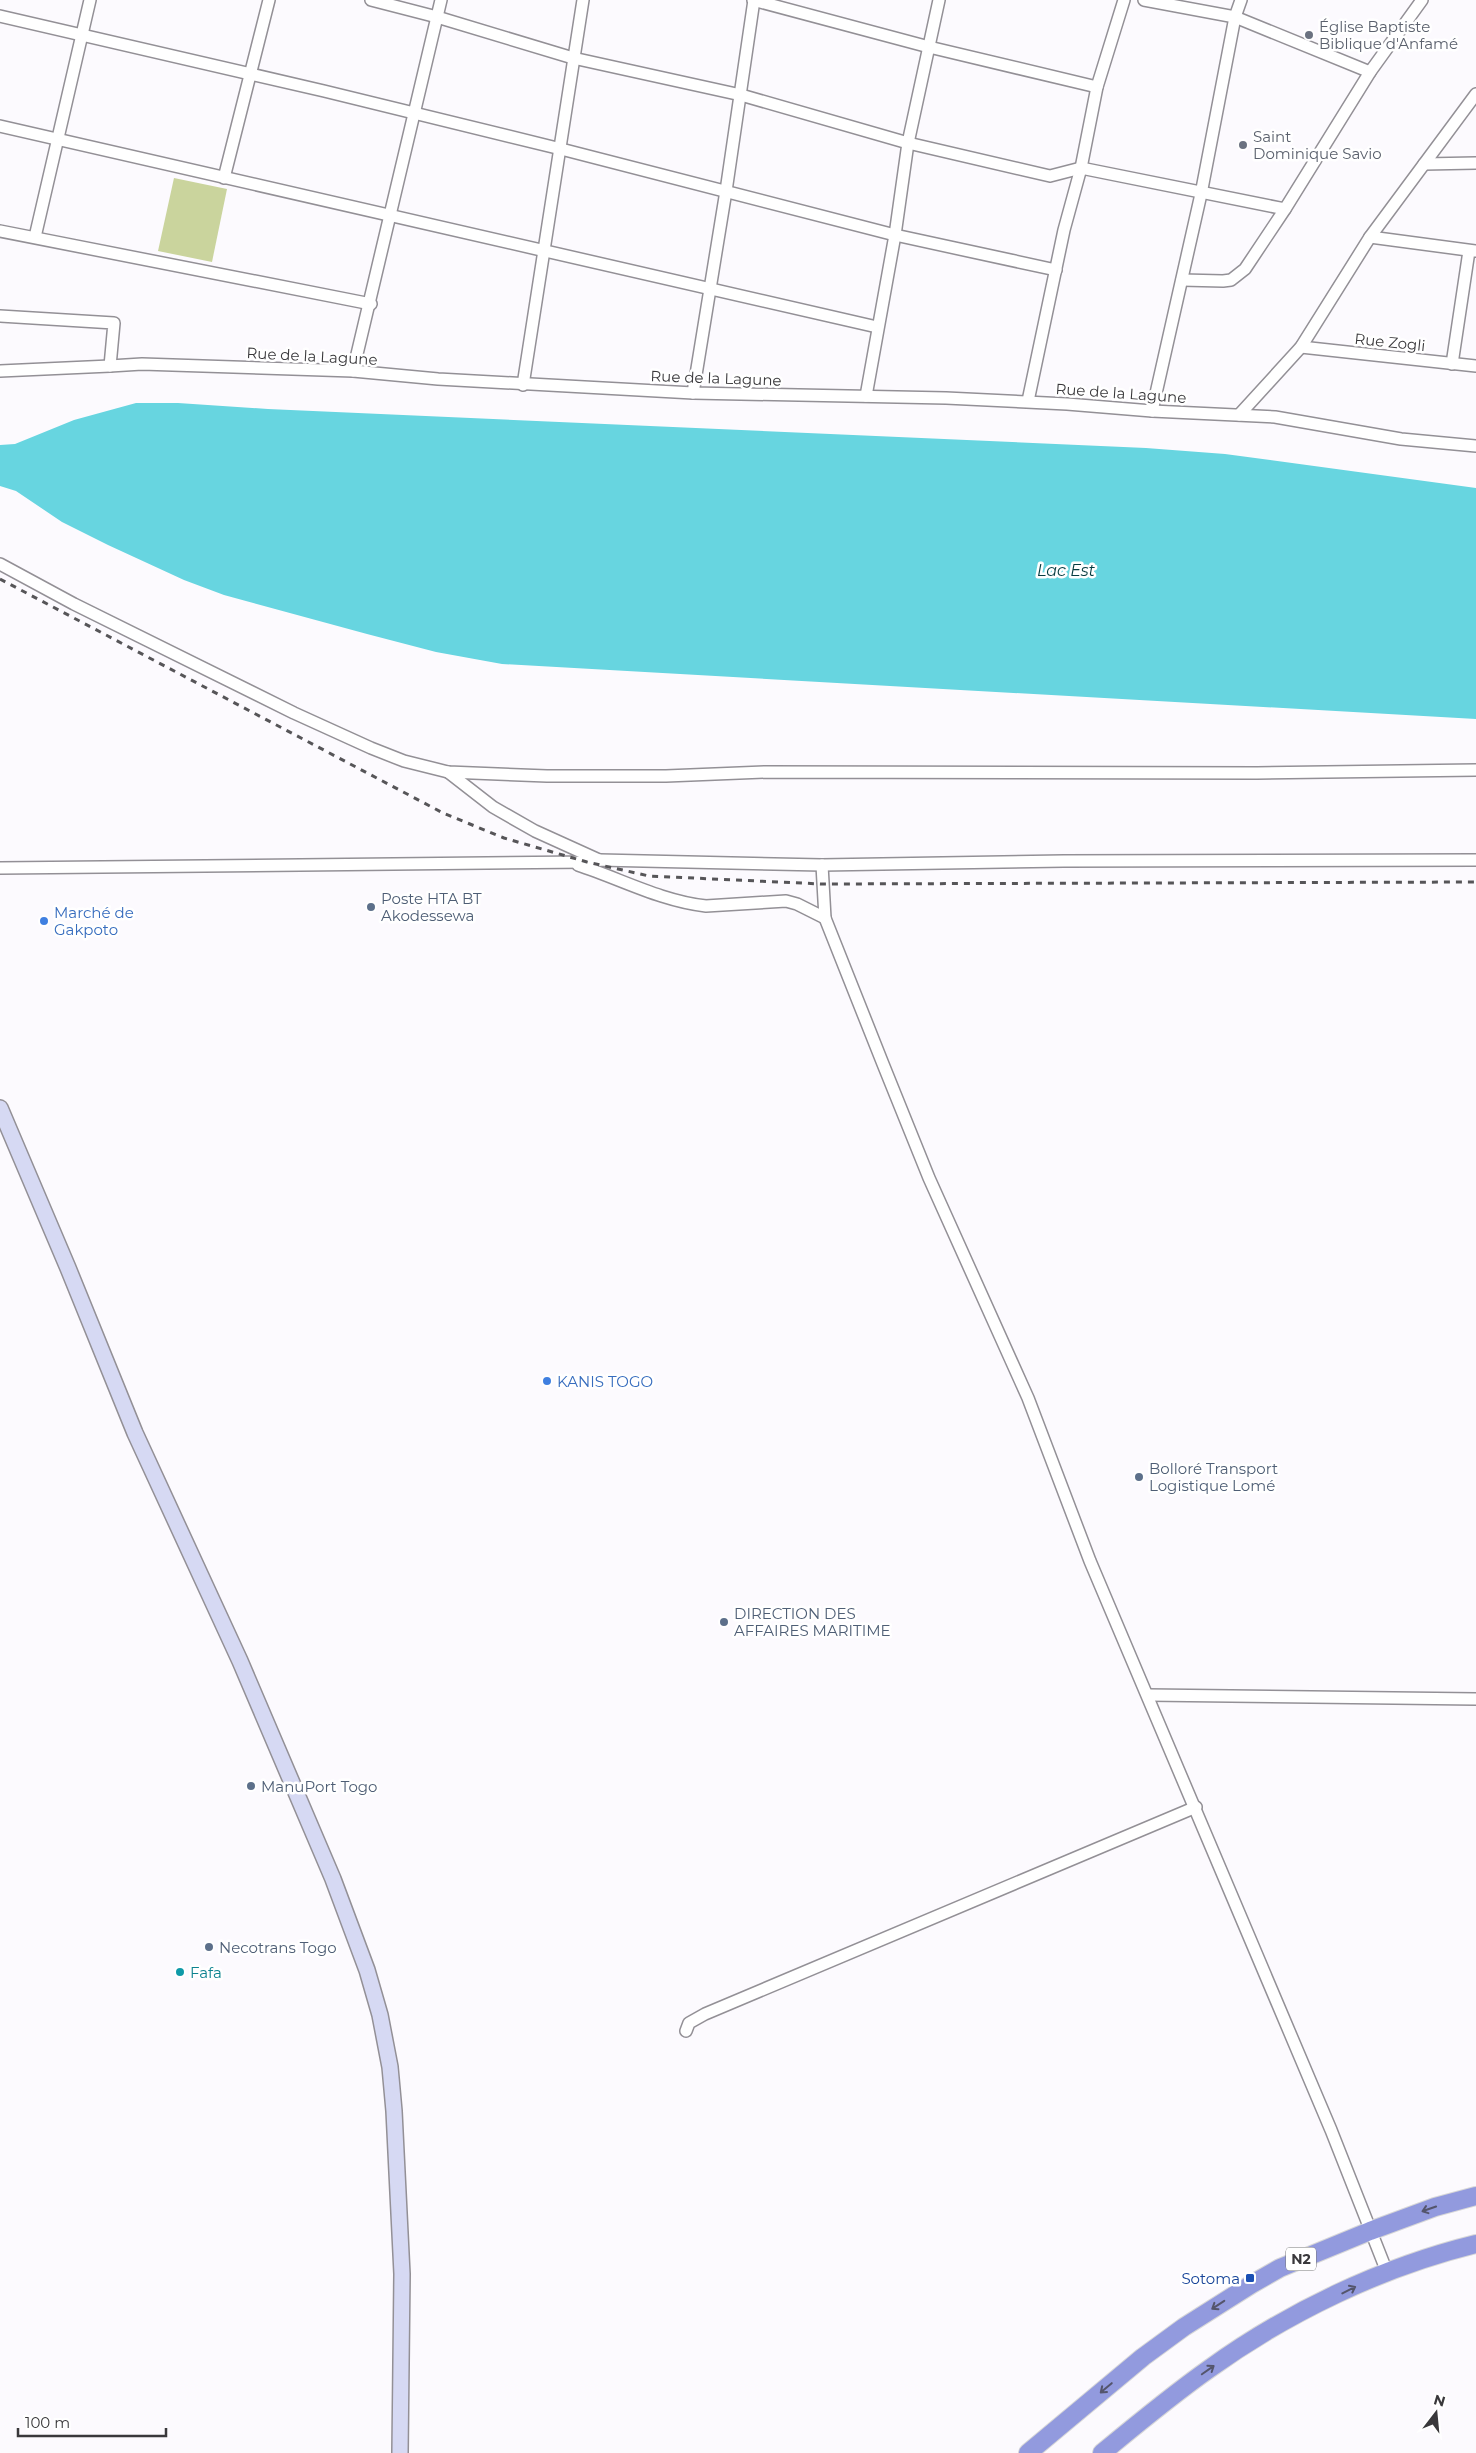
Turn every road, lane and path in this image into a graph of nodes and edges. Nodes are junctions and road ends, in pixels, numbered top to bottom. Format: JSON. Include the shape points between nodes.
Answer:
{"nodes":[{"id":1,"x":90,"y":0,"type":"edge"},
{"id":2,"x":269,"y":0,"type":"edge"},
{"id":3,"x":371,"y":0,"type":"edge"},
{"id":4,"x":441,"y":0,"type":"edge"},
{"id":5,"x":584,"y":0,"type":"edge"},
{"id":6,"x":753,"y":0,"type":"edge"},
{"id":7,"x":939,"y":0,"type":"edge"},
{"id":8,"x":1124,"y":0,"type":"edge"},
{"id":9,"x":1144,"y":0,"type":"edge"},
{"id":10,"x":1241,"y":0,"type":"edge"},
{"id":11,"x":1422,"y":0,"type":"edge"},
{"id":12,"x":0,"y":16,"type":"edge"},
{"id":13,"x":437,"y":17,"type":"junction"},
{"id":14,"x":1235,"y":17,"type":"junction"},
{"id":15,"x":80,"y":36,"type":"junction"},
{"id":16,"x":929,"y":47,"type":"junction"},
{"id":17,"x":573,"y":58,"type":"junction"},
{"id":18,"x":1370,"y":72,"type":"junction"},
{"id":19,"x":251,"y":74,"type":"junction"},
{"id":20,"x":1097,"y":86,"type":"junction"},
{"id":21,"x":1476,"y":94,"type":"edge"},
{"id":22,"x":741,"y":95,"type":"junction"},
{"id":23,"x":415,"y":113,"type":"junction"},
{"id":24,"x":0,"y":126,"type":"edge"},
{"id":25,"x":56,"y":139,"type":"junction"},
{"id":26,"x":908,"y":143,"type":"junction"},
{"id":27,"x":560,"y":148,"type":"junction"},
{"id":28,"x":1476,"y":162,"type":"edge"},
{"id":29,"x":1424,"y":164,"type":"junction"},
{"id":30,"x":1081,"y":168,"type":"junction"},
{"id":31,"x":224,"y":178,"type":"junction"},
{"id":32,"x":726,"y":192,"type":"junction"},
{"id":33,"x":1201,"y":194,"type":"junction"},
{"id":34,"x":1285,"y":210,"type":"junction"},
{"id":35,"x":391,"y":216,"type":"junction"},
{"id":36,"x":0,"y":231,"type":"edge"},
{"id":37,"x":895,"y":235,"type":"junction"},
{"id":38,"x":34,"y":237,"type":"junction"},
{"id":39,"x":1370,"y":237,"type":"junction"},
{"id":40,"x":1472,"y":251,"type":"edge"},
{"id":41,"x":545,"y":252,"type":"junction"},
{"id":42,"x":1056,"y":270,"type":"junction"},
{"id":43,"x":1182,"y":280,"type":"junction"},
{"id":44,"x":710,"y":290,"type":"junction"},
{"id":45,"x":371,"y":304,"type":"junction"},
{"id":46,"x":0,"y":316,"type":"edge"},
{"id":47,"x":877,"y":327,"type":"junction"},
{"id":48,"x":1301,"y":347,"type":"junction"},
{"id":49,"x":1452,"y":364,"type":"junction"},
{"id":50,"x":110,"y":366,"type":"junction"},
{"id":51,"x":1476,"y":366,"type":"edge"},
{"id":52,"x":0,"y":371,"type":"edge"},
{"id":53,"x":353,"y":371,"type":"junction"},
{"id":54,"x":523,"y":385,"type":"junction"},
{"id":55,"x":692,"y":393,"type":"junction"},
{"id":56,"x":866,"y":396,"type":"junction"},
{"id":57,"x":1028,"y":401,"type":"junction"},
{"id":58,"x":1152,"y":411,"type":"junction"},
{"id":59,"x":1239,"y":415,"type":"junction"},
{"id":60,"x":1476,"y":446,"type":"edge"},
{"id":61,"x":0,"y":564,"type":"edge"},
{"id":62,"x":1476,"y":770,"type":"edge"},
{"id":63,"x":448,"y":772,"type":"junction"},
{"id":64,"x":600,"y":860,"type":"junction"},
{"id":65,"x":1476,"y":860,"type":"edge"},
{"id":66,"x":570,"y":862,"type":"junction"},
{"id":67,"x":822,"y":865,"type":"junction"},
{"id":68,"x":0,"y":868,"type":"edge"},
{"id":69,"x":825,"y":918,"type":"junction"},
{"id":70,"x":0,"y":1108,"type":"edge"},
{"id":71,"x":1148,"y":1695,"type":"junction"},
{"id":72,"x":1476,"y":1699,"type":"edge"},
{"id":73,"x":1196,"y":1807,"type":"junction"},
{"id":74,"x":686,"y":2031,"type":"dead end"},
{"id":75,"x":1476,"y":2196,"type":"edge"},
{"id":76,"x":1370,"y":2231,"type":"junction"},
{"id":77,"x":1476,"y":2244,"type":"edge"},
{"id":78,"x":1387,"y":2272,"type":"junction"},
{"id":79,"x":400,"y":2453,"type":"edge"},
{"id":80,"x":1028,"y":2453,"type":"edge"},
{"id":81,"x":1102,"y":2453,"type":"edge"}],
"edges":[{"from":1,"to":15,"type":"street"},
{"from":2,"to":19,"type":"street"},
{"from":3,"to":13,"type":"street"},
{"from":4,"to":13,"type":"street"},
{"from":5,"to":17,"type":"street"},
{"from":6,"to":16,"type":"street"},
{"from":6,"to":22,"type":"street"},
{"from":7,"to":16,"type":"street"},
{"from":8,"to":20,"type":"street"},
{"from":9,"to":14,"type":"street"},
{"from":10,"to":14,"type":"street"},
{"from":11,"to":18,"type":"street"},
{"from":12,"to":15,"type":"street"},
{"from":13,"to":17,"type":"street"},
{"from":13,"to":23,"type":"street"},
{"from":14,"to":18,"type":"street"},
{"from":14,"to":33,"type":"street"},
{"from":15,"to":19,"type":"street"},
{"from":15,"to":25,"type":"street"},
{"from":16,"to":20,"type":"street"},
{"from":16,"to":26,"type":"street"},
{"from":17,"to":22,"type":"street"},
{"from":17,"to":27,"type":"street"},
{"from":18,"to":34,"type":"street"},
{"from":19,"to":23,"type":"street"},
{"from":19,"to":31,"type":"street"},
{"from":20,"to":30,"type":"street"},
{"from":21,"to":29,"type":"street"},
{"from":22,"to":26,"type":"street"},
{"from":22,"to":32,"type":"street"},
{"from":23,"to":27,"type":"street"},
{"from":23,"to":35,"type":"street"},
{"from":24,"to":25,"type":"street"},
{"from":25,"to":31,"type":"street"},
{"from":25,"to":38,"type":"street"},
{"from":26,"to":30,"type":"street","via":[[1050,176]]},
{"from":26,"to":37,"type":"street"},
{"from":27,"to":32,"type":"street"},
{"from":27,"to":41,"type":"street"},
{"from":28,"to":29,"type":"street"},
{"from":29,"to":39,"type":"street"},
{"from":30,"to":33,"type":"street"},
{"from":30,"to":42,"type":"street"},
{"from":31,"to":35,"type":"street"},
{"from":32,"to":37,"type":"street"},
{"from":32,"to":44,"type":"street"},
{"from":33,"to":34,"type":"street"},
{"from":33,"to":43,"type":"street"},
{"from":34,"to":43,"type":"street","via":[[1239,275],[1223,281]]},
{"from":35,"to":41,"type":"street"},
{"from":35,"to":45,"type":"street"},
{"from":36,"to":38,"type":"street"},
{"from":37,"to":42,"type":"street"},
{"from":37,"to":47,"type":"street"},
{"from":38,"to":45,"type":"street"},
{"from":39,"to":40,"type":"street"},
{"from":39,"to":48,"type":"street"},
{"from":40,"to":49,"type":"street"},
{"from":41,"to":44,"type":"street"},
{"from":41,"to":54,"type":"street"},
{"from":42,"to":57,"type":"street"},
{"from":43,"to":58,"type":"street"},
{"from":44,"to":47,"type":"street"},
{"from":44,"to":55,"type":"street"},
{"from":45,"to":53,"type":"street"},
{"from":46,"to":50,"type":"street","via":[[114,323]]},
{"from":47,"to":56,"type":"street"},
{"from":48,"to":49,"type":"street","name":"Rue Zogli"},
{"from":48,"to":59,"type":"street"},
{"from":49,"to":51,"type":"street","name":"Rue Zogli"},
{"from":50,"to":52,"type":"street","name":"Rue de la Lagune"},
{"from":50,"to":53,"type":"street","name":"Rue de la Lagune","via":[[142,364]]},
{"from":53,"to":54,"type":"street","name":"Rue de la Lagune"},
{"from":54,"to":55,"type":"street","name":"Rue de la Lagune"},
{"from":55,"to":56,"type":"street","name":"Rue de la Lagune"},
{"from":56,"to":57,"type":"street","name":"Rue de la Lagune"},
{"from":57,"to":58,"type":"street","name":"Rue de la Lagune"},
{"from":58,"to":59,"type":"street","name":"Rue de la Lagune"},
{"from":59,"to":60,"type":"street","name":"Rue de la Lagune","via":[[1275,417],[1401,439]]},
{"from":61,"to":63,"type":"street","via":[[294,713],[404,761]]},
{"from":62,"to":63,"type":"street","via":[[765,772],[666,776]]},
{"from":63,"to":64,"type":"street","via":[[501,812]]},
{"from":64,"to":66,"type":"street"},
{"from":64,"to":67,"type":"street"},
{"from":65,"to":67,"type":"street"},
{"from":66,"to":68,"type":"street"},
{"from":66,"to":69,"type":"street","via":[[608,874],[649,893],[694,905],[786,901]]},
{"from":67,"to":69,"type":"street"},
{"from":69,"to":71,"type":"street","via":[[929,1178],[1028,1398],[1090,1561]]},
{"from":70,"to":79,"type":"main road","via":[[134,1434],[240,1661],[333,1879],[367,1970],[382,2024],[394,2111],[402,2274]]},
{"from":71,"to":72,"type":"street"},
{"from":71,"to":73,"type":"street"},
{"from":73,"to":74,"type":"street","via":[[705,2014],[689,2023]]},
{"from":73,"to":76,"type":"street"},
{"from":75,"to":76,"type":"highway","number":"N2","one_way":true},
{"from":76,"to":78,"type":"street"},
{"from":76,"to":80,"type":"highway","number":"N2","one_way":true,"via":[[1280,2268],[1227,2299],[1144,2357]]},
{"from":77,"to":78,"type":"highway"},
{"from":81,"to":78,"type":"highway","one_way":true,"via":[[1168,2399],[1260,2335]]}]}
